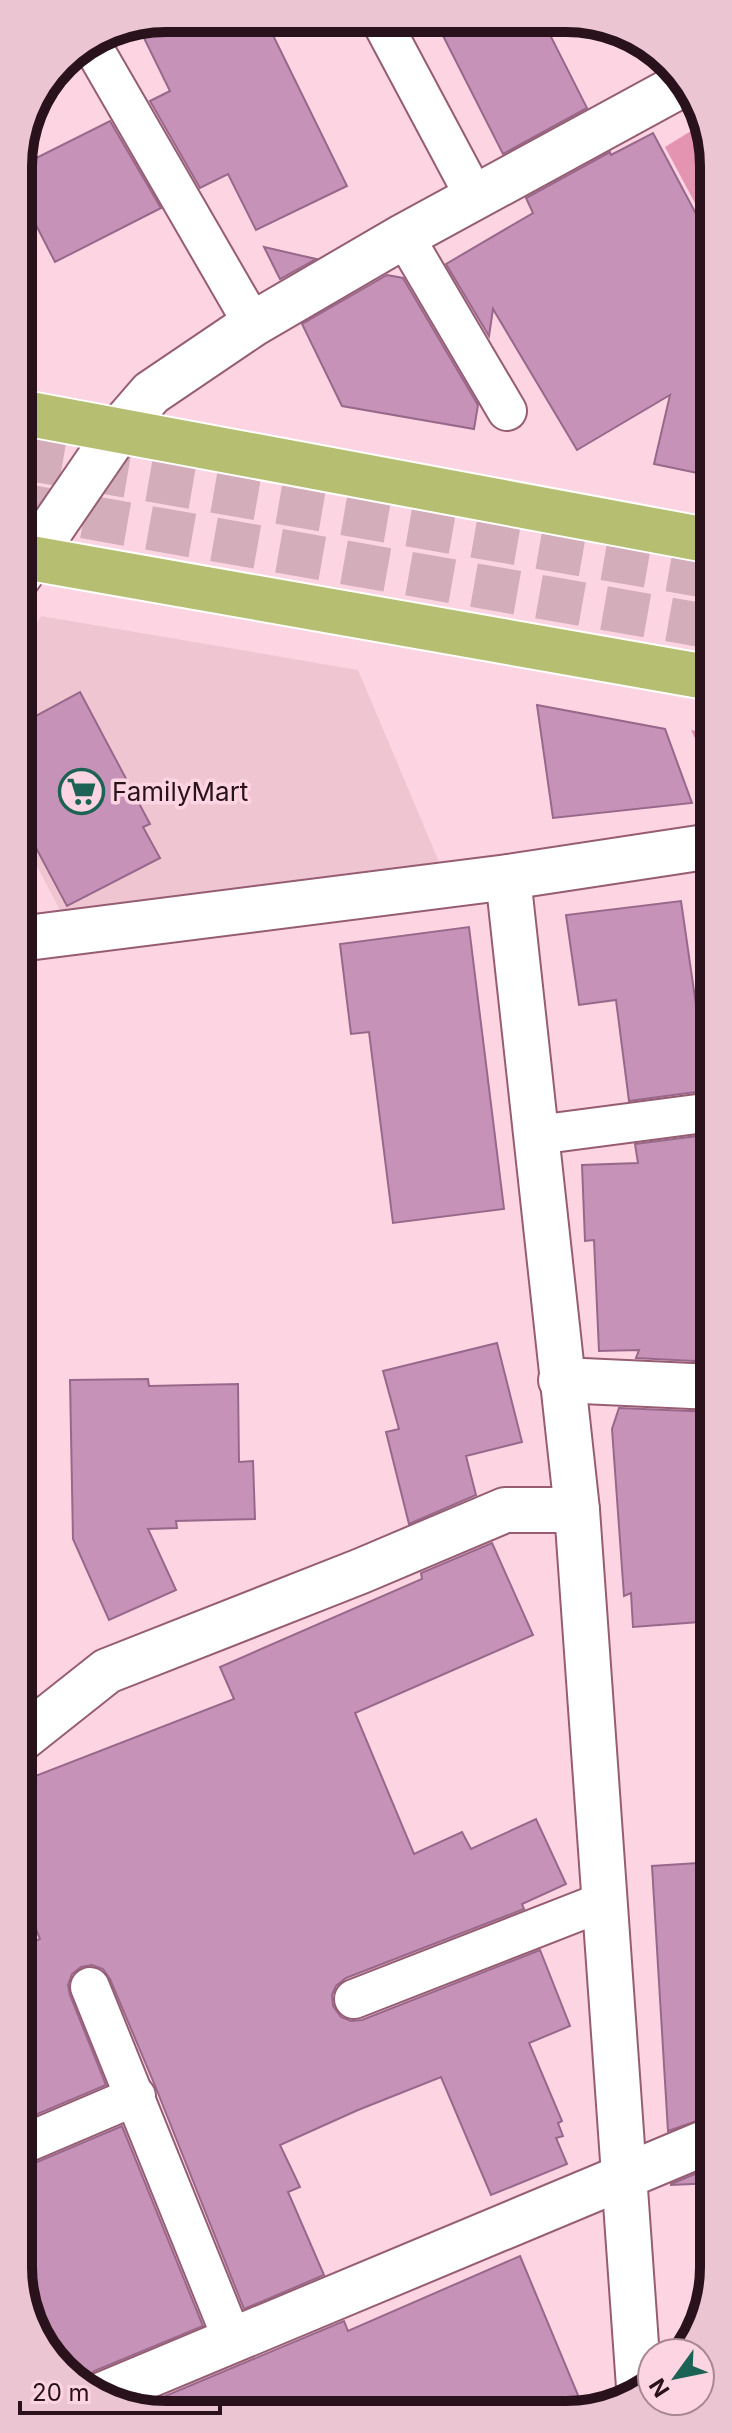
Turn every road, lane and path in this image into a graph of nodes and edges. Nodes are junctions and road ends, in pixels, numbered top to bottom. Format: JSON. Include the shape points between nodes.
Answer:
{"nodes":[{"id":1,"x":387,"y":32,"type":"edge"},
{"id":2,"x":96,"y":52,"type":"edge"},
{"id":3,"x":675,"y":88,"type":"edge"},
{"id":4,"x":476,"y":199,"type":"junction"},
{"id":5,"x":404,"y":236,"type":"junction"},
{"id":6,"x":253,"y":324,"type":"junction"},
{"id":7,"x":507,"y":411,"type":"dead end"},
{"id":8,"x":32,"y":414,"type":"edge"},
{"id":9,"x":119,"y":430,"type":"junction"},
{"id":10,"x":700,"y":539,"type":"edge"},
{"id":11,"x":32,"y":549,"type":"edge"},
{"id":12,"x":32,"y":565,"type":"edge"},
{"id":13,"x":700,"y":676,"type":"edge"},
{"id":14,"x":700,"y":848,"type":"edge"},
{"id":15,"x":508,"y":877,"type":"junction"},
{"id":16,"x":32,"y":937,"type":"edge"},
{"id":17,"x":700,"y":1114,"type":"edge"},
{"id":18,"x":537,"y":1135,"type":"junction"},
{"id":19,"x":561,"y":1380,"type":"junction"},
{"id":20,"x":700,"y":1386,"type":"edge"},
{"id":21,"x":577,"y":1510,"type":"junction"},
{"id":22,"x":32,"y":1730,"type":"edge"},
{"id":23,"x":605,"y":1901,"type":"junction"},
{"id":24,"x":90,"y":1987,"type":"dead end"},
{"id":25,"x":354,"y":1999,"type":"dead end"},
{"id":26,"x":136,"y":2096,"type":"junction"},
{"id":27,"x":32,"y":2140,"type":"edge"},
{"id":28,"x":700,"y":2145,"type":"edge"},
{"id":29,"x":624,"y":2177,"type":"junction"},
{"id":30,"x":233,"y":2341,"type":"junction"},
{"id":31,"x":636,"y":2345,"type":"edge"},
{"id":32,"x":114,"y":2390,"type":"edge"}],
"edges":[{"from":1,"to":4,"type":"lane"},
{"from":2,"to":6,"type":"lane"},
{"from":3,"to":4,"type":"street"},
{"from":4,"to":5,"type":"street"},
{"from":5,"to":6,"type":"street"},
{"from":5,"to":7,"type":"lane"},
{"from":6,"to":9,"type":"street","via":[[151,393]]},
{"from":8,"to":9,"type":"main road"},
{"from":9,"to":10,"type":"main road"},
{"from":9,"to":11,"type":"street"},
{"from":12,"to":13,"type":"main road"},
{"from":14,"to":15,"type":"street"},
{"from":15,"to":16,"type":"street"},
{"from":15,"to":18,"type":"street"},
{"from":17,"to":18,"type":"lane"},
{"from":18,"to":19,"type":"street"},
{"from":19,"to":20,"type":"street"},
{"from":19,"to":21,"type":"street"},
{"from":21,"to":22,"type":"street","via":[[505,1510],[107,1671]]},
{"from":21,"to":23,"type":"street"},
{"from":23,"to":25,"type":"lane"},
{"from":23,"to":29,"type":"street"},
{"from":24,"to":26,"type":"lane"},
{"from":26,"to":27,"type":"lane"},
{"from":26,"to":30,"type":"lane"},
{"from":28,"to":29,"type":"street"},
{"from":29,"to":30,"type":"street"},
{"from":29,"to":31,"type":"street"},
{"from":30,"to":32,"type":"street"}]}
